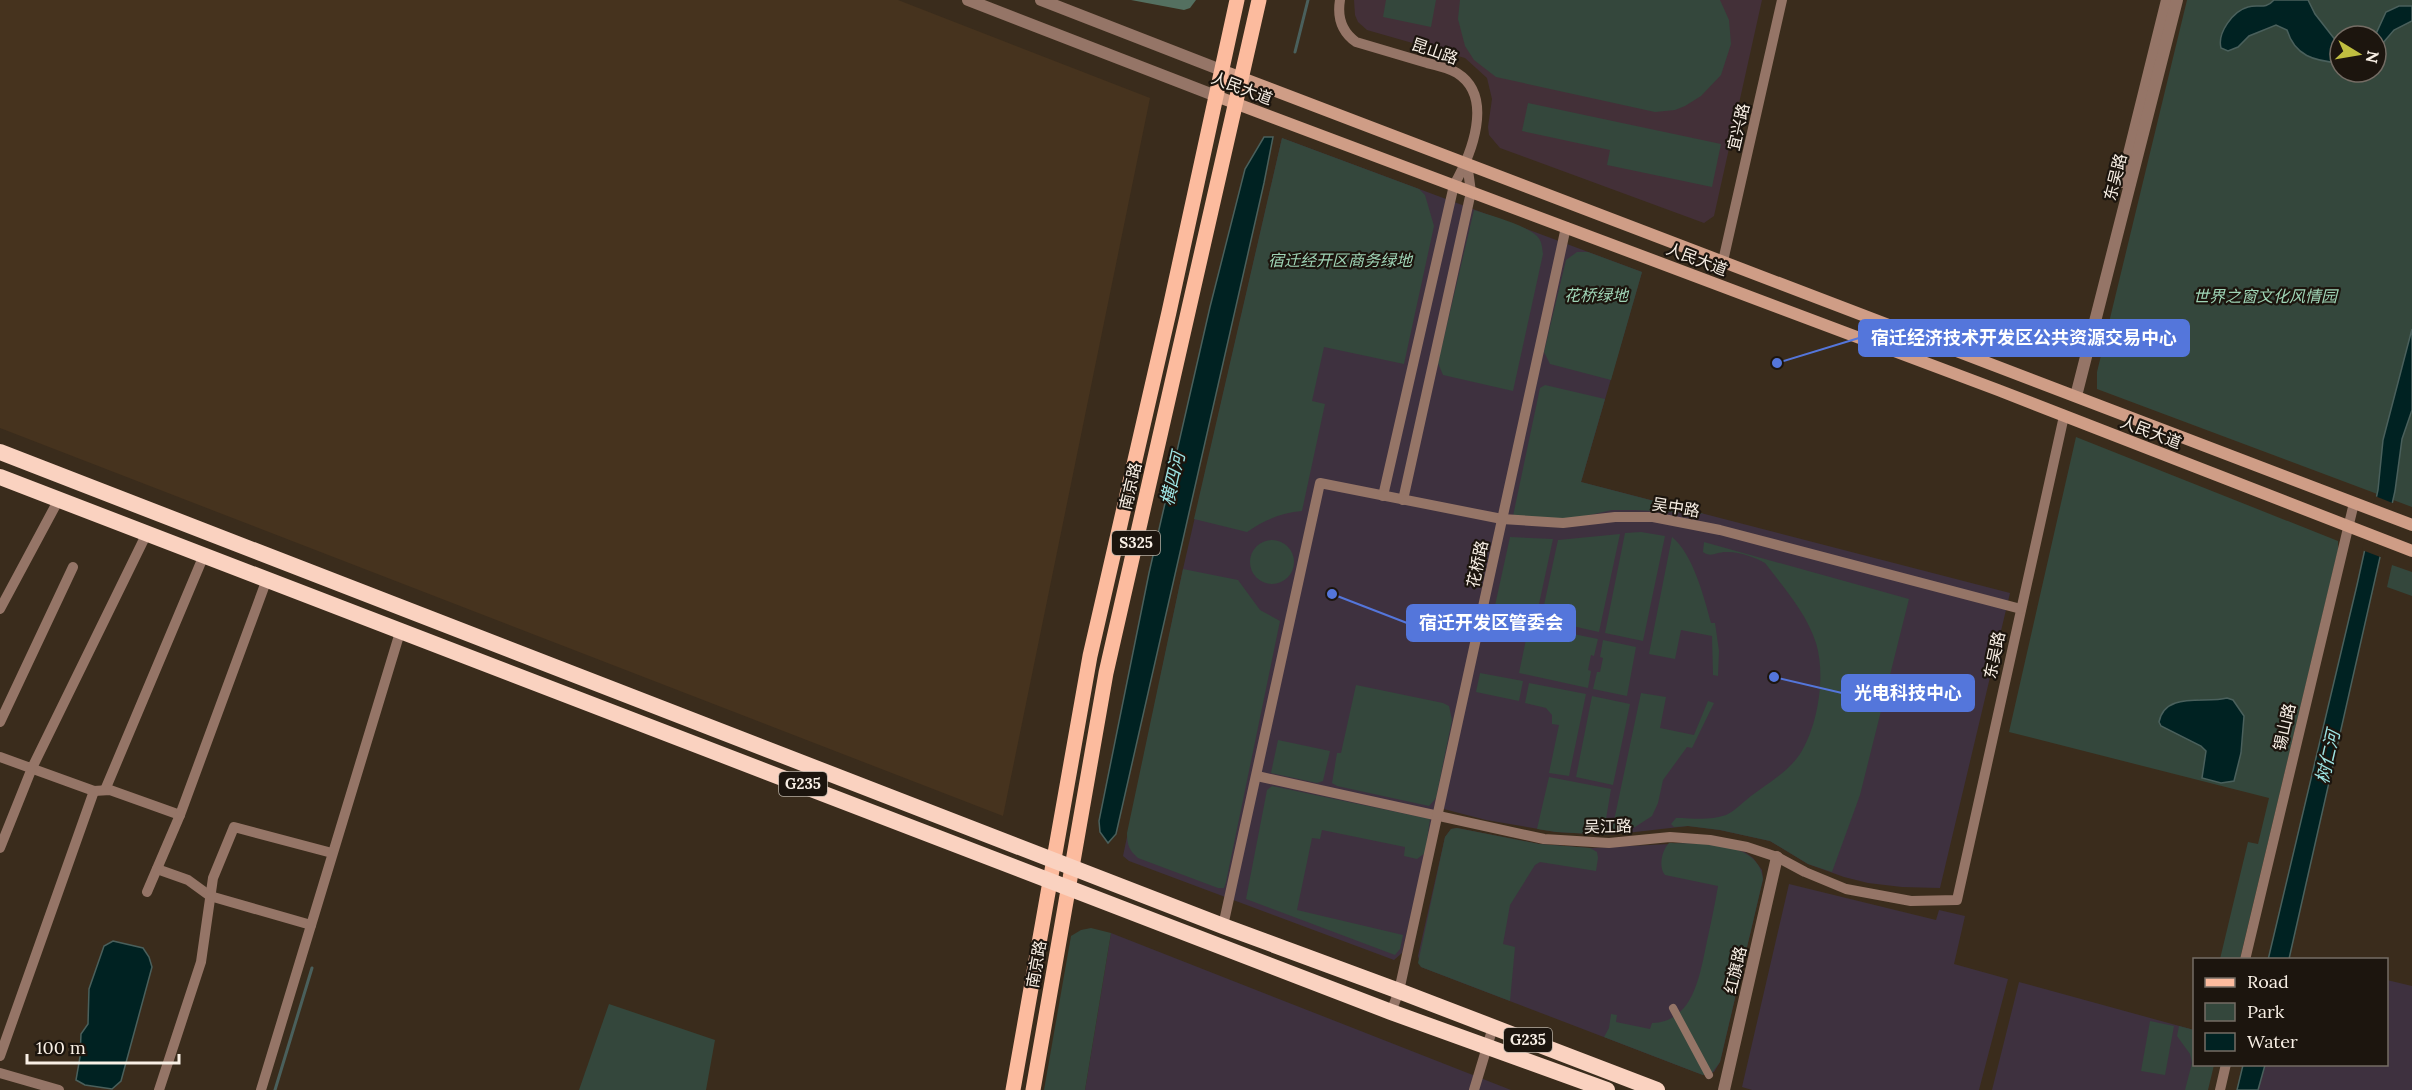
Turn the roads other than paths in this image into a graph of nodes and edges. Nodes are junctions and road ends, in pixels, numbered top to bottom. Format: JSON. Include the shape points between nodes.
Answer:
{"nodes":[{"id":1,"x":968,"y":0,"type":"edge"},
{"id":2,"x":1041,"y":0,"type":"edge"},
{"id":3,"x":1237,"y":0,"type":"edge"},
{"id":4,"x":1259,"y":0,"type":"edge"},
{"id":5,"x":1340,"y":0,"type":"edge"},
{"id":6,"x":1782,"y":0,"type":"edge"},
{"id":7,"x":2167,"y":0,"type":"edge"},
{"id":8,"x":2177,"y":0,"type":"edge"},
{"id":9,"x":1221,"y":70,"type":"junction"},
{"id":10,"x":1242,"y":78,"type":"junction"},
{"id":11,"x":1216,"y":96,"type":"junction"},
{"id":12,"x":1236,"y":104,"type":"junction"},
{"id":13,"x":1467,"y":163,"type":"junction"},
{"id":14,"x":1454,"y":185,"type":"junction"},
{"id":15,"x":1471,"y":192,"type":"junction"},
{"id":16,"x":1566,"y":227,"type":"junction"},
{"id":17,"x":1723,"y":261,"type":"junction"},
{"id":18,"x":2073,"y":395,"type":"junction"},
{"id":19,"x":2064,"y":416,"type":"junction"},
{"id":20,"x":0,"y":452,"type":"edge"},
{"id":21,"x":0,"y":477,"type":"edge"},
{"id":22,"x":1383,"y":496,"type":"junction"},
{"id":23,"x":59,"y":499,"type":"junction"},
{"id":24,"x":1403,"y":500,"type":"junction"},
{"id":25,"x":2354,"y":502,"type":"junction"},
{"id":26,"x":1502,"y":519,"type":"junction"},
{"id":27,"x":2412,"y":525,"type":"edge"},
{"id":28,"x":2350,"y":527,"type":"junction"},
{"id":29,"x":147,"y":533,"type":"junction"},
{"id":30,"x":2412,"y":551,"type":"edge"},
{"id":31,"x":204,"y":555,"type":"junction"},
{"id":32,"x":73,"y":567,"type":"dead end"},
{"id":33,"x":267,"y":579,"type":"junction"},
{"id":34,"x":0,"y":609,"type":"edge"},
{"id":35,"x":2021,"y":609,"type":"junction"},
{"id":36,"x":400,"y":629,"type":"junction"},
{"id":37,"x":0,"y":722,"type":"edge"},
{"id":38,"x":0,"y":757,"type":"edge"},
{"id":39,"x":32,"y":768,"type":"junction"},
{"id":40,"x":1257,"y":776,"type":"junction"},
{"id":41,"x":94,"y":790,"type":"junction"},
{"id":42,"x":105,"y":790,"type":"junction"},
{"id":43,"x":1437,"y":814,"type":"junction"},
{"id":44,"x":180,"y":815,"type":"junction"},
{"id":45,"x":0,"y":848,"type":"edge"},
{"id":46,"x":332,"y":853,"type":"junction"},
{"id":47,"x":1777,"y":857,"type":"junction"},
{"id":48,"x":1054,"y":859,"type":"junction"},
{"id":49,"x":1071,"y":866,"type":"junction"},
{"id":50,"x":157,"y":869,"type":"junction"},
{"id":51,"x":1051,"y":880,"type":"junction"},
{"id":52,"x":1068,"y":887,"type":"junction"},
{"id":53,"x":147,"y":892,"type":"dead end"},
{"id":54,"x":210,"y":896,"type":"junction"},
{"id":55,"x":1957,"y":900,"type":"joint"},
{"id":56,"x":311,"y":925,"type":"junction"},
{"id":57,"x":1223,"y":926,"type":"junction"},
{"id":58,"x":2245,"y":958,"type":"edge"},
{"id":59,"x":2251,"y":958,"type":"edge"},
{"id":60,"x":1399,"y":991,"type":"junction"},
{"id":61,"x":1673,"y":1008,"type":"dead end"},
{"id":62,"x":1391,"y":1012,"type":"junction"},
{"id":63,"x":1493,"y":1027,"type":"junction"},
{"id":64,"x":1486,"y":1045,"type":"junction"},
{"id":65,"x":0,"y":1056,"type":"edge"},
{"id":66,"x":2220,"y":1066,"type":"edge"},
{"id":67,"x":2226,"y":1066,"type":"edge"},
{"id":68,"x":0,"y":1073,"type":"edge"},
{"id":69,"x":1709,"y":1074,"type":"dead end"},
{"id":70,"x":59,"y":1090,"type":"edge"},
{"id":71,"x":159,"y":1090,"type":"edge"},
{"id":72,"x":261,"y":1090,"type":"edge"},
{"id":73,"x":1013,"y":1090,"type":"edge"},
{"id":74,"x":1033,"y":1090,"type":"edge"},
{"id":75,"x":1474,"y":1090,"type":"edge"},
{"id":76,"x":1607,"y":1090,"type":"edge"},
{"id":77,"x":1657,"y":1090,"type":"edge"},
{"id":78,"x":1724,"y":1090,"type":"edge"},
{"id":79,"x":2214,"y":1090,"type":"edge"},
{"id":80,"x":2220,"y":1090,"type":"edge"}],
"edges":[{"from":1,"to":11,"type":"street","name":"人民大道"},
{"from":2,"to":9,"type":"street","name":"人民大道"},
{"from":3,"to":9,"type":"main road","name":"南京路","number":"S325"},
{"from":4,"to":10,"type":"main road","name":"南京路","number":"S325"},
{"from":5,"to":13,"type":"street","name":"昆山路","via":[[1338,15],[1348,37],[1457,72],[1473,89],[1477,119]]},
{"from":6,"to":17,"type":"street","name":"宜兴路"},
{"from":7,"to":18,"type":"street","name":"东吴路"},
{"from":8,"to":18,"type":"street","name":"东吴路"},
{"from":9,"to":10,"type":"main road","name":"人民大道"},
{"from":9,"to":11,"type":"main road","name":"南京路","number":"S325"},
{"from":10,"to":12,"type":"main road","name":"南京路","number":"S325"},
{"from":10,"to":13,"type":"main road","name":"人民大道"},
{"from":11,"to":12,"type":"main road","name":"人民大道"},
{"from":11,"to":48,"type":"main road","name":"南京路","number":"S325","via":[[1090,656]]},
{"from":12,"to":14,"type":"main road","name":"人民大道"},
{"from":12,"to":49,"type":"main road","name":"南京路","number":"S325","via":[[1106,674]]},
{"from":13,"to":14,"type":"street"},
{"from":13,"to":15,"type":"street"},
{"from":13,"to":17,"type":"main road","name":"人民大道"},
{"from":14,"to":15,"type":"main road","name":"人民大道"},
{"from":14,"to":22,"type":"street"},
{"from":15,"to":16,"type":"main road","name":"人民大道"},
{"from":15,"to":24,"type":"street"},
{"from":16,"to":19,"type":"main road","name":"人民大道"},
{"from":16,"to":26,"type":"street","name":"花桥路"},
{"from":17,"to":18,"type":"main road","name":"人民大道"},
{"from":18,"to":25,"type":"main road","name":"人民大道"},
{"from":19,"to":28,"type":"main road","name":"人民大道"},
{"from":19,"to":35,"type":"street","name":"东吴路"},
{"from":20,"to":48,"type":"highway","number":"G235"},
{"from":21,"to":23,"type":"highway","number":"G235"},
{"from":22,"to":24,"type":"street","name":"吴中路"},
{"from":22,"to":40,"type":"street","name":"吴中路","via":[[1320,483]]},
{"from":23,"to":29,"type":"highway","number":"G235"},
{"from":23,"to":34,"type":"street"},
{"from":24,"to":26,"type":"street","name":"吴中路"},
{"from":25,"to":27,"type":"main road","name":"人民大道"},
{"from":25,"to":28,"type":"street","name":"锡山路"},
{"from":26,"to":35,"type":"street","name":"吴中路","via":[[1563,523],[1653,517],[1720,530]]},
{"from":26,"to":43,"type":"street","name":"花桥路"},
{"from":28,"to":30,"type":"main road","name":"人民大道"},
{"from":28,"to":58,"type":"street","name":"锡山路"},
{"from":28,"to":59,"type":"street","name":"锡山路"},
{"from":29,"to":31,"type":"highway","number":"G235"},
{"from":29,"to":39,"type":"street"},
{"from":31,"to":33,"type":"highway","number":"G235"},
{"from":31,"to":42,"type":"street"},
{"from":32,"to":37,"type":"street"},
{"from":33,"to":36,"type":"highway","number":"G235"},
{"from":33,"to":44,"type":"street"},
{"from":35,"to":55,"type":"street","name":"东吴路"},
{"from":36,"to":46,"type":"street"},
{"from":36,"to":51,"type":"highway","number":"G235"},
{"from":38,"to":39,"type":"street"},
{"from":39,"to":41,"type":"street"},
{"from":39,"to":45,"type":"street"},
{"from":40,"to":43,"type":"street","name":"吴江路"},
{"from":40,"to":57,"type":"street"},
{"from":41,"to":42,"type":"street"},
{"from":41,"to":65,"type":"street"},
{"from":42,"to":44,"type":"street"},
{"from":43,"to":47,"type":"street","name":"吴江路","via":[[1544,839],[1610,843],[1670,837],[1747,847]]},
{"from":43,"to":60,"type":"street","name":"花桥路"},
{"from":44,"to":50,"type":"street"},
{"from":46,"to":54,"type":"street","via":[[234,828],[213,878]]},
{"from":46,"to":56,"type":"street"},
{"from":47,"to":55,"type":"street","name":"吴江路","via":[[1846,889],[1911,901]]},
{"from":47,"to":78,"type":"street","name":"红旗路"},
{"from":48,"to":49,"type":"highway","number":"G235"},
{"from":48,"to":51,"type":"main road","name":"南京路","number":"S325"},
{"from":49,"to":52,"type":"main road","name":"南京路","number":"S325"},
{"from":49,"to":57,"type":"highway","number":"G235"},
{"from":50,"to":53,"type":"street"},
{"from":50,"to":54,"type":"street","via":[[188,880]]},
{"from":51,"to":52,"type":"highway","number":"G235"},
{"from":51,"to":73,"type":"main road","name":"南京路","number":"S325"},
{"from":52,"to":62,"type":"highway","number":"G235"},
{"from":52,"to":74,"type":"main road","name":"南京路","number":"S325"},
{"from":54,"to":56,"type":"street"},
{"from":54,"to":71,"type":"street","via":[[201,962]]},
{"from":56,"to":72,"type":"street"},
{"from":57,"to":60,"type":"highway","number":"G235"},
{"from":60,"to":62,"type":"street","name":"花桥路"},
{"from":60,"to":63,"type":"highway","number":"G235"},
{"from":61,"to":69,"type":"street"},
{"from":62,"to":64,"type":"highway","number":"G235"},
{"from":63,"to":64,"type":"street"},
{"from":63,"to":77,"type":"highway","number":"G235"},
{"from":64,"to":75,"type":"street"},
{"from":64,"to":76,"type":"highway","number":"G235"},
{"from":66,"to":79,"type":"street"},
{"from":67,"to":80,"type":"street"},
{"from":68,"to":70,"type":"street"}]}
